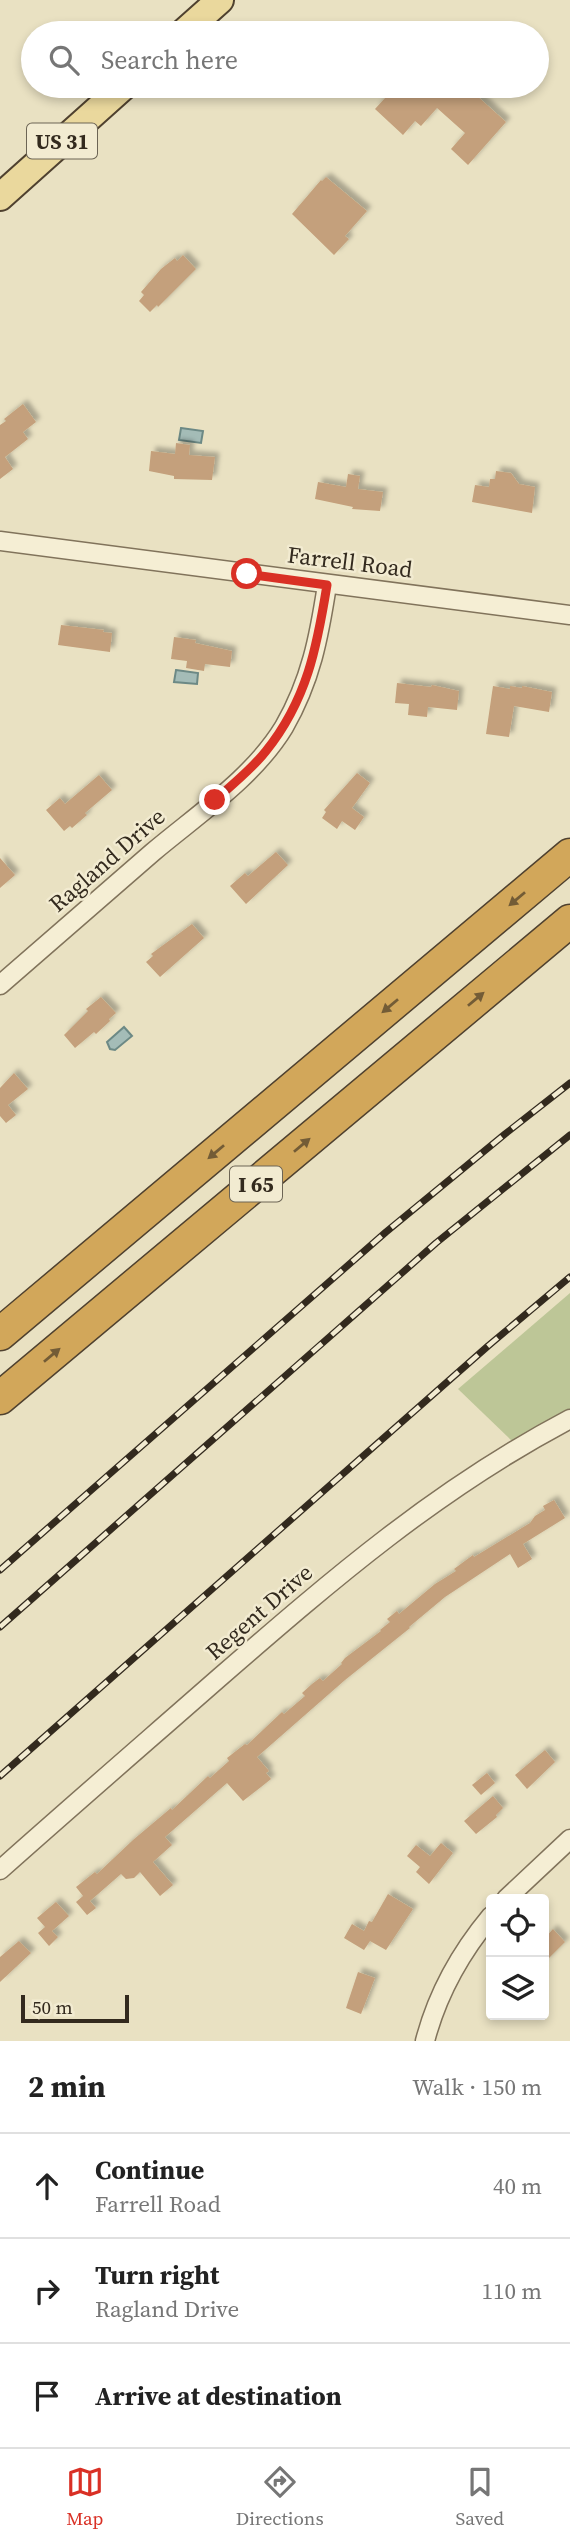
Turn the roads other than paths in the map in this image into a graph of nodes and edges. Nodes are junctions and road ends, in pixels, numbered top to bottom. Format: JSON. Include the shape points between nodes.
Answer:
{"nodes":[{"id":1,"x":220,"y":0,"type":"edge"},
{"id":2,"x":196,"y":21,"type":"edge"},
{"id":3,"x":111,"y":98,"type":"edge"},
{"id":4,"x":0,"y":197,"type":"edge"},
{"id":5,"x":0,"y":541,"type":"edge"},
{"id":6,"x":327,"y":585,"type":"junction"},
{"id":7,"x":570,"y":615,"type":"edge"},
{"id":8,"x":570,"y":855,"type":"edge"},
{"id":9,"x":570,"y":921,"type":"edge"},
{"id":10,"x":0,"y":985,"type":"edge"},
{"id":11,"x":0,"y":1334,"type":"edge"},
{"id":12,"x":0,"y":1398,"type":"edge"},
{"id":13,"x":570,"y":1419,"type":"edge"},
{"id":14,"x":570,"y":1839,"type":"edge"},
{"id":15,"x":0,"y":1870,"type":"edge"},
{"id":16,"x":511,"y":1894,"type":"edge"},
{"id":17,"x":486,"y":1922,"type":"edge"},
{"id":18,"x":425,"y":2041,"type":"edge"}],
"edges":[{"from":1,"to":2,"type":"main road"},
{"from":3,"to":4,"type":"main road","number":"US 31"},
{"from":5,"to":6,"type":"street","name":"Farrell Road"},
{"from":6,"to":7,"type":"street","name":"Farrell Road"},
{"from":6,"to":10,"type":"street","name":"Ragland Drive","via":[[310,671],[266,751]]},
{"from":8,"to":11,"type":"highway","number":"I 65","one_way":true},
{"from":12,"to":9,"type":"highway","number":"I 65","one_way":true},
{"from":13,"to":15,"type":"street","name":"Regent Drive","via":[[456,1486],[366,1553]]},
{"from":14,"to":16,"type":"street"},
{"from":17,"to":18,"type":"street","via":[[450,1976]]}]}
